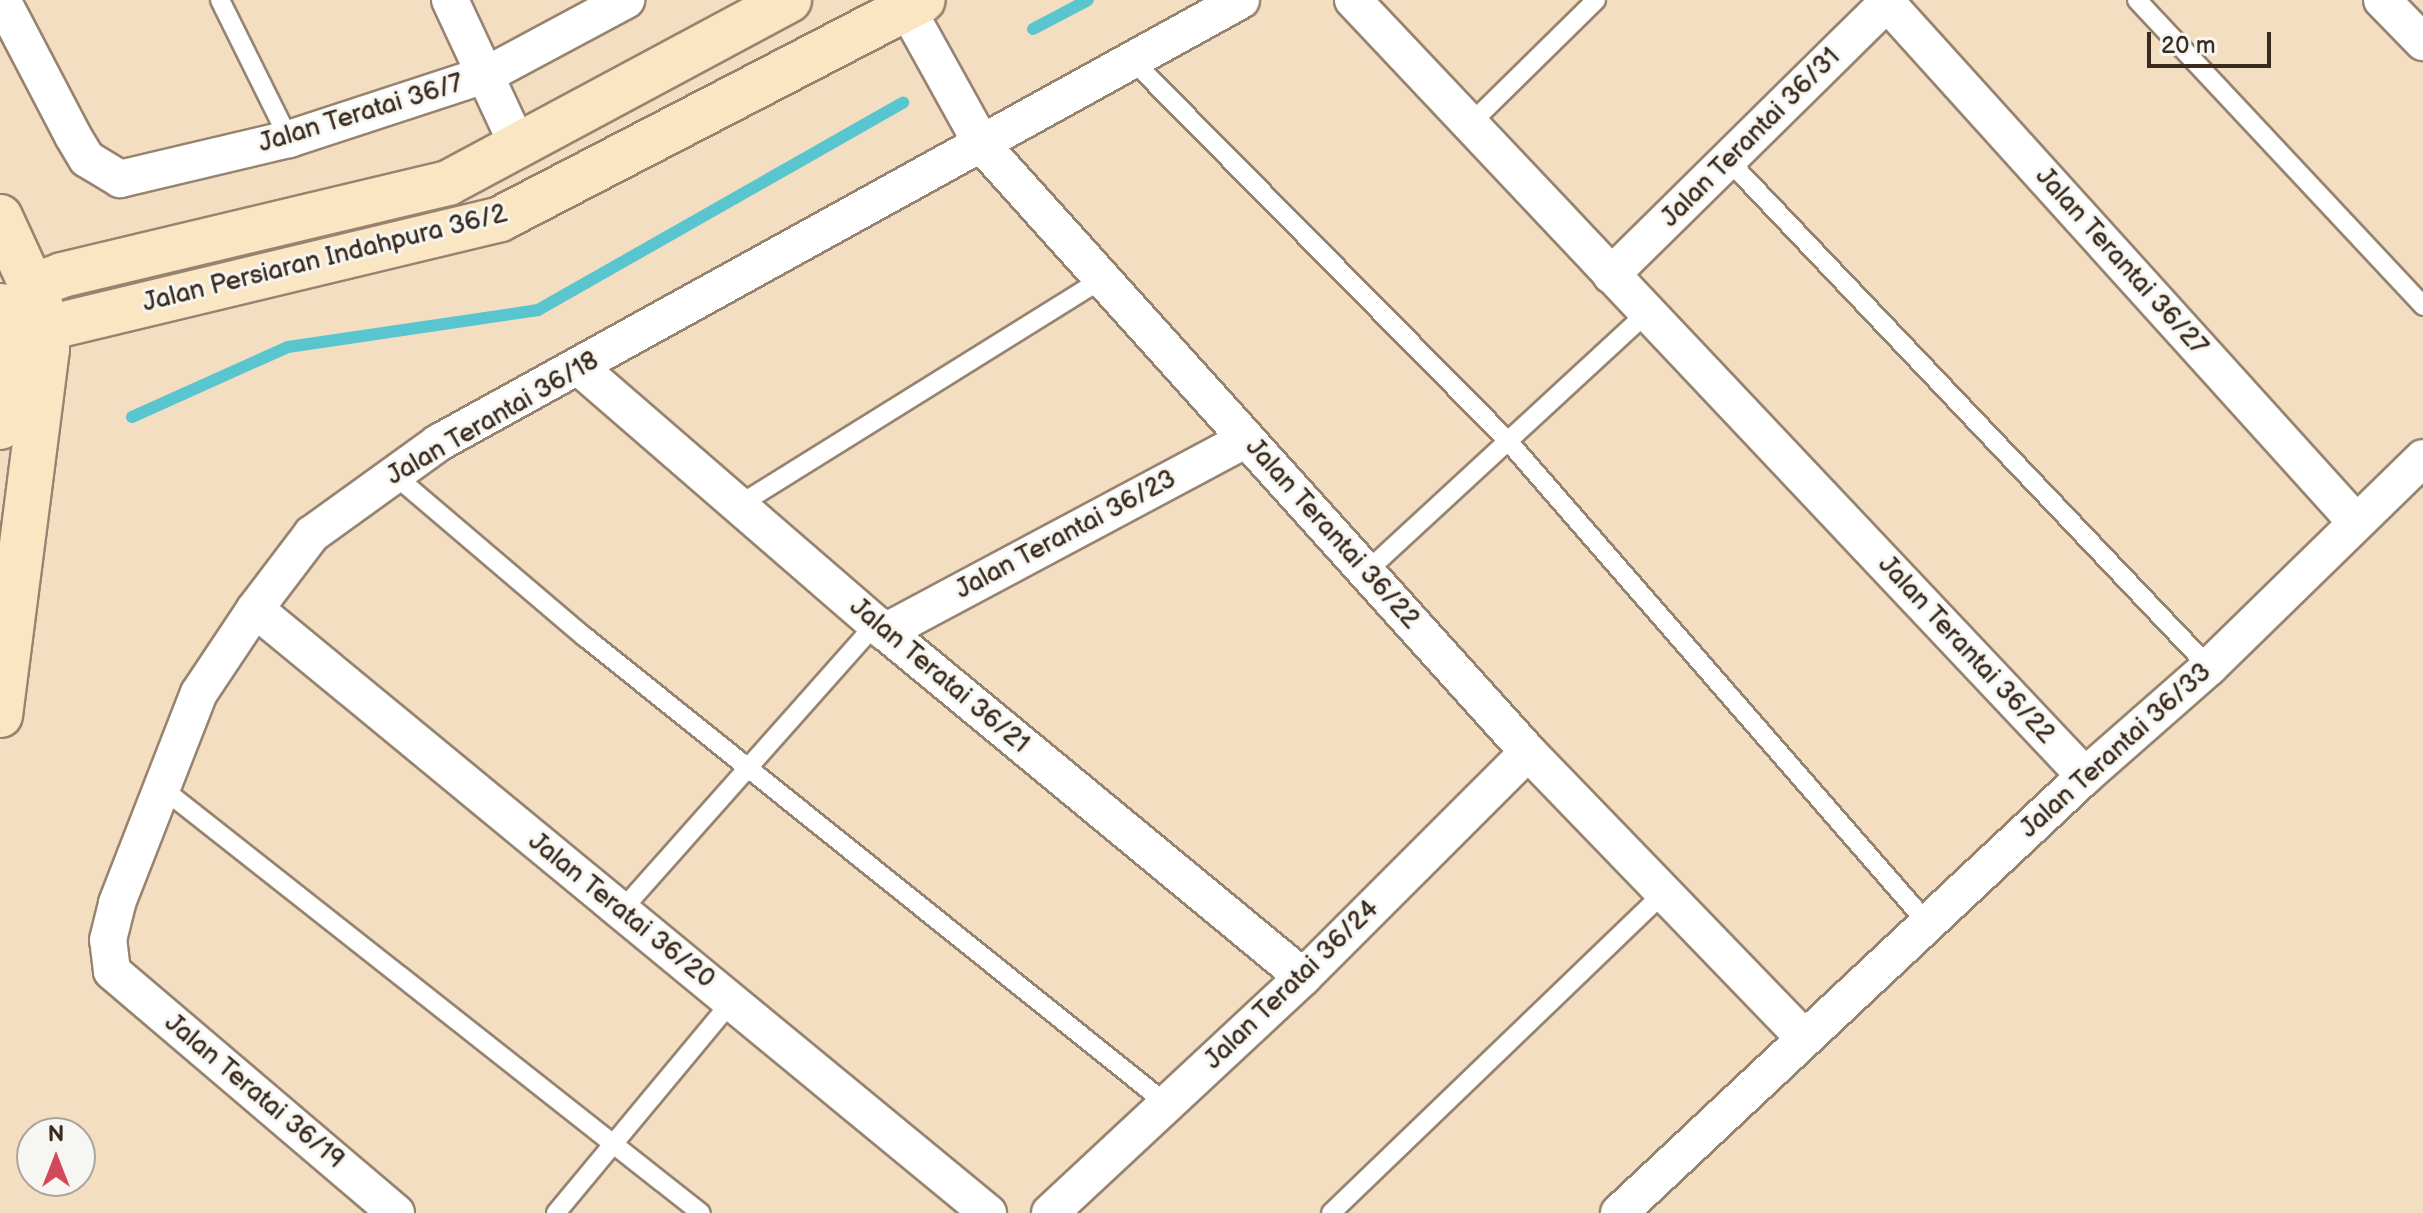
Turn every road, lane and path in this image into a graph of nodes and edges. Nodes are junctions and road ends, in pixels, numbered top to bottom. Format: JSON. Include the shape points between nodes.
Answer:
{"nodes":[{"id":1,"x":2,"y":0,"type":"edge"},
{"id":2,"x":220,"y":0,"type":"edge"},
{"id":3,"x":450,"y":0,"type":"edge"},
{"id":4,"x":626,"y":0,"type":"edge"},
{"id":5,"x":789,"y":0,"type":"edge"},
{"id":6,"x":1241,"y":0,"type":"edge"},
{"id":7,"x":1353,"y":0,"type":"edge"},
{"id":8,"x":1596,"y":0,"type":"edge"},
{"id":9,"x":2137,"y":0,"type":"edge"},
{"id":10,"x":2382,"y":0,"type":"edge"},
{"id":11,"x":1888,"y":2,"type":"edge"},
{"id":12,"x":911,"y":3,"type":"edge"},
{"id":13,"x":2423,"y":42,"type":"edge"},
{"id":14,"x":1135,"y":63,"type":"junction"},
{"id":15,"x":488,"y":74,"type":"junction"},
{"id":16,"x":1469,"y":125,"type":"junction"},
{"id":17,"x":289,"y":139,"type":"junction"},
{"id":18,"x":518,"y":146,"type":"junction"},
{"id":19,"x":983,"y":146,"type":"junction"},
{"id":20,"x":1728,"y":160,"type":"junction"},
{"id":21,"x":0,"y":217,"type":"edge"},
{"id":22,"x":1611,"y":275,"type":"junction"},
{"id":23,"x":1101,"y":280,"type":"junction"},
{"id":24,"x":2423,"y":306,"type":"edge"},
{"id":25,"x":1647,"y":313,"type":"junction"},
{"id":26,"x":17,"y":318,"type":"edge"},
{"id":27,"x":580,"y":368,"type":"junction"},
{"id":28,"x":0,"y":427,"type":"edge"},
{"id":29,"x":1246,"y":439,"type":"junction"},
{"id":30,"x":1508,"y":441,"type":"junction"},
{"id":31,"x":2423,"y":458,"type":"edge"},
{"id":32,"x":392,"y":473,"type":"junction"},
{"id":33,"x":739,"y":505,"type":"junction"},
{"id":34,"x":2355,"y":521,"type":"junction"},
{"id":35,"x":1366,"y":572,"type":"junction"},
{"id":36,"x":255,"y":609,"type":"junction"},
{"id":37,"x":881,"y":628,"type":"junction"},
{"id":38,"x":2209,"y":667,"type":"junction"},
{"id":39,"x":0,"y":715,"type":"edge"},
{"id":40,"x":1528,"y":752,"type":"junction"},
{"id":41,"x":751,"y":765,"type":"junction"},
{"id":42,"x":2085,"y":776,"type":"junction"},
{"id":43,"x":162,"y":788,"type":"junction"},
{"id":44,"x":1665,"y":892,"type":"junction"},
{"id":45,"x":620,"y":912,"type":"junction"},
{"id":46,"x":1929,"y":925,"type":"junction"},
{"id":47,"x":112,"y":971,"type":"joint"},
{"id":48,"x":1303,"y":977,"type":"junction"},
{"id":49,"x":732,"y":1001,"type":"junction"},
{"id":50,"x":1803,"y":1037,"type":"junction"},
{"id":51,"x":1168,"y":1105,"type":"junction"},
{"id":52,"x":616,"y":1143,"type":"junction"},
{"id":53,"x":396,"y":1213,"type":"edge"},
{"id":54,"x":556,"y":1213,"type":"edge"},
{"id":55,"x":701,"y":1213,"type":"edge"},
{"id":56,"x":988,"y":1213,"type":"edge"},
{"id":57,"x":1050,"y":1213,"type":"edge"},
{"id":58,"x":1331,"y":1213,"type":"edge"},
{"id":59,"x":1619,"y":1213,"type":"edge"}],
"edges":[{"from":1,"to":17,"type":"street","name":"Jalan Teratai 36/7","via":[[87,159],[120,179],[142,178]]},
{"from":2,"to":17,"type":"lane"},
{"from":3,"to":15,"type":"street"},
{"from":4,"to":15,"type":"street","name":"Jalan Teratai 36/7"},
{"from":5,"to":18,"type":"street","name":"Jalan Persiaran Indahpura 36/2"},
{"from":6,"to":14,"type":"street","name":"Jalan Terantai 36/18"},
{"from":7,"to":16,"type":"street","name":"Jalan Terantai 36/22"},
{"from":8,"to":16,"type":"lane"},
{"from":9,"to":24,"type":"lane"},
{"from":10,"to":13,"type":"street"},
{"from":11,"to":20,"type":"street","name":"Jalan Terantai 36/31"},
{"from":11,"to":34,"type":"street","name":"Jalan Terantai 36/27"},
{"from":12,"to":19,"type":"street","name":"Jalan Terantai 36/22"},
{"from":12,"to":26,"type":"street","name":"Jalan Persiaran Indahpura 36/2","via":[[500,219]]},
{"from":14,"to":19,"type":"street","name":"Jalan Terantai 36/18"},
{"from":14,"to":30,"type":"lane"},
{"from":15,"to":17,"type":"street","name":"Jalan Teratai 36/7"},
{"from":15,"to":18,"type":"street"},
{"from":16,"to":22,"type":"street","name":"Jalan Terantai 36/22"},
{"from":18,"to":26,"type":"street","name":"Jalan Persiaran Indahpura 36/2","via":[[448,183],[62,275]]},
{"from":19,"to":23,"type":"street","name":"Jalan Terantai 36/22"},
{"from":19,"to":27,"type":"street","name":"Jalan Terantai 36/18"},
{"from":20,"to":22,"type":"street","name":"Jalan Terantai 36/31"},
{"from":20,"to":38,"type":"lane"},
{"from":21,"to":26,"type":"street"},
{"from":22,"to":25,"type":"street","name":"Jalan Terantai 36/22"},
{"from":23,"to":29,"type":"street","name":"Jalan Terantai 36/22"},
{"from":23,"to":33,"type":"lane"},
{"from":25,"to":30,"type":"lane"},
{"from":25,"to":42,"type":"street","name":"Jalan Terantai 36/22"},
{"from":26,"to":28,"type":"street"},
{"from":26,"to":39,"type":"street","via":[[47,370]]},
{"from":27,"to":32,"type":"street","name":"Jalan Terantai 36/18"},
{"from":27,"to":33,"type":"street","name":"Jalan Teratai 36/21"},
{"from":29,"to":35,"type":"street","name":"Jalan Terantai 36/22"},
{"from":29,"to":37,"type":"street","name":"Jalan Terantai 36/23"},
{"from":30,"to":35,"type":"lane"},
{"from":30,"to":46,"type":"lane"},
{"from":31,"to":34,"type":"street","name":"Jalan Terantai 36/33"},
{"from":32,"to":36,"type":"street","name":"Jalan Terantai 36/18","via":[[312,534]]},
{"from":32,"to":41,"type":"lane","via":[[585,637]]},
{"from":33,"to":37,"type":"street","name":"Jalan Teratai 36/21"},
{"from":34,"to":38,"type":"street","name":"Jalan Terantai 36/33"},
{"from":35,"to":40,"type":"street","name":"Jalan Terantai 36/22"},
{"from":36,"to":43,"type":"street","name":"Jalan Terantai 36/18","via":[[199,693]]},
{"from":36,"to":45,"type":"street","name":"Jalan Teratai 36/20"},
{"from":37,"to":41,"type":"lane"},
{"from":37,"to":48,"type":"street","name":"Jalan Teratai 36/21"},
{"from":38,"to":42,"type":"street","name":"Jalan Terantai 36/33"},
{"from":40,"to":44,"type":"street","name":"Jalan Terantai 36/22"},
{"from":40,"to":48,"type":"street","name":"Jalan Teratai 36/24"},
{"from":41,"to":45,"type":"lane"},
{"from":41,"to":51,"type":"lane"},
{"from":42,"to":46,"type":"street","name":"Jalan Terantai 36/33"},
{"from":43,"to":47,"type":"street","name":"Jalan Terantai 36/18","via":[[117,903],[108,940]]},
{"from":43,"to":52,"type":"lane"},
{"from":44,"to":50,"type":"street","name":"Jalan Terantai 36/22"},
{"from":44,"to":58,"type":"lane"},
{"from":45,"to":49,"type":"street","name":"Jalan Teratai 36/20"},
{"from":46,"to":50,"type":"street","name":"Jalan Terantai 36/33"},
{"from":47,"to":53,"type":"street","name":"Jalan Teratai 36/19"},
{"from":48,"to":51,"type":"street","name":"Jalan Teratai 36/24"},
{"from":49,"to":52,"type":"lane"},
{"from":49,"to":56,"type":"street","name":"Jalan Teratai 36/20"},
{"from":50,"to":59,"type":"street","name":"Jalan Terantai 36/33"},
{"from":51,"to":57,"type":"street","name":"Jalan Teratai 36/24"},
{"from":52,"to":54,"type":"lane"},
{"from":52,"to":55,"type":"lane"}]}
